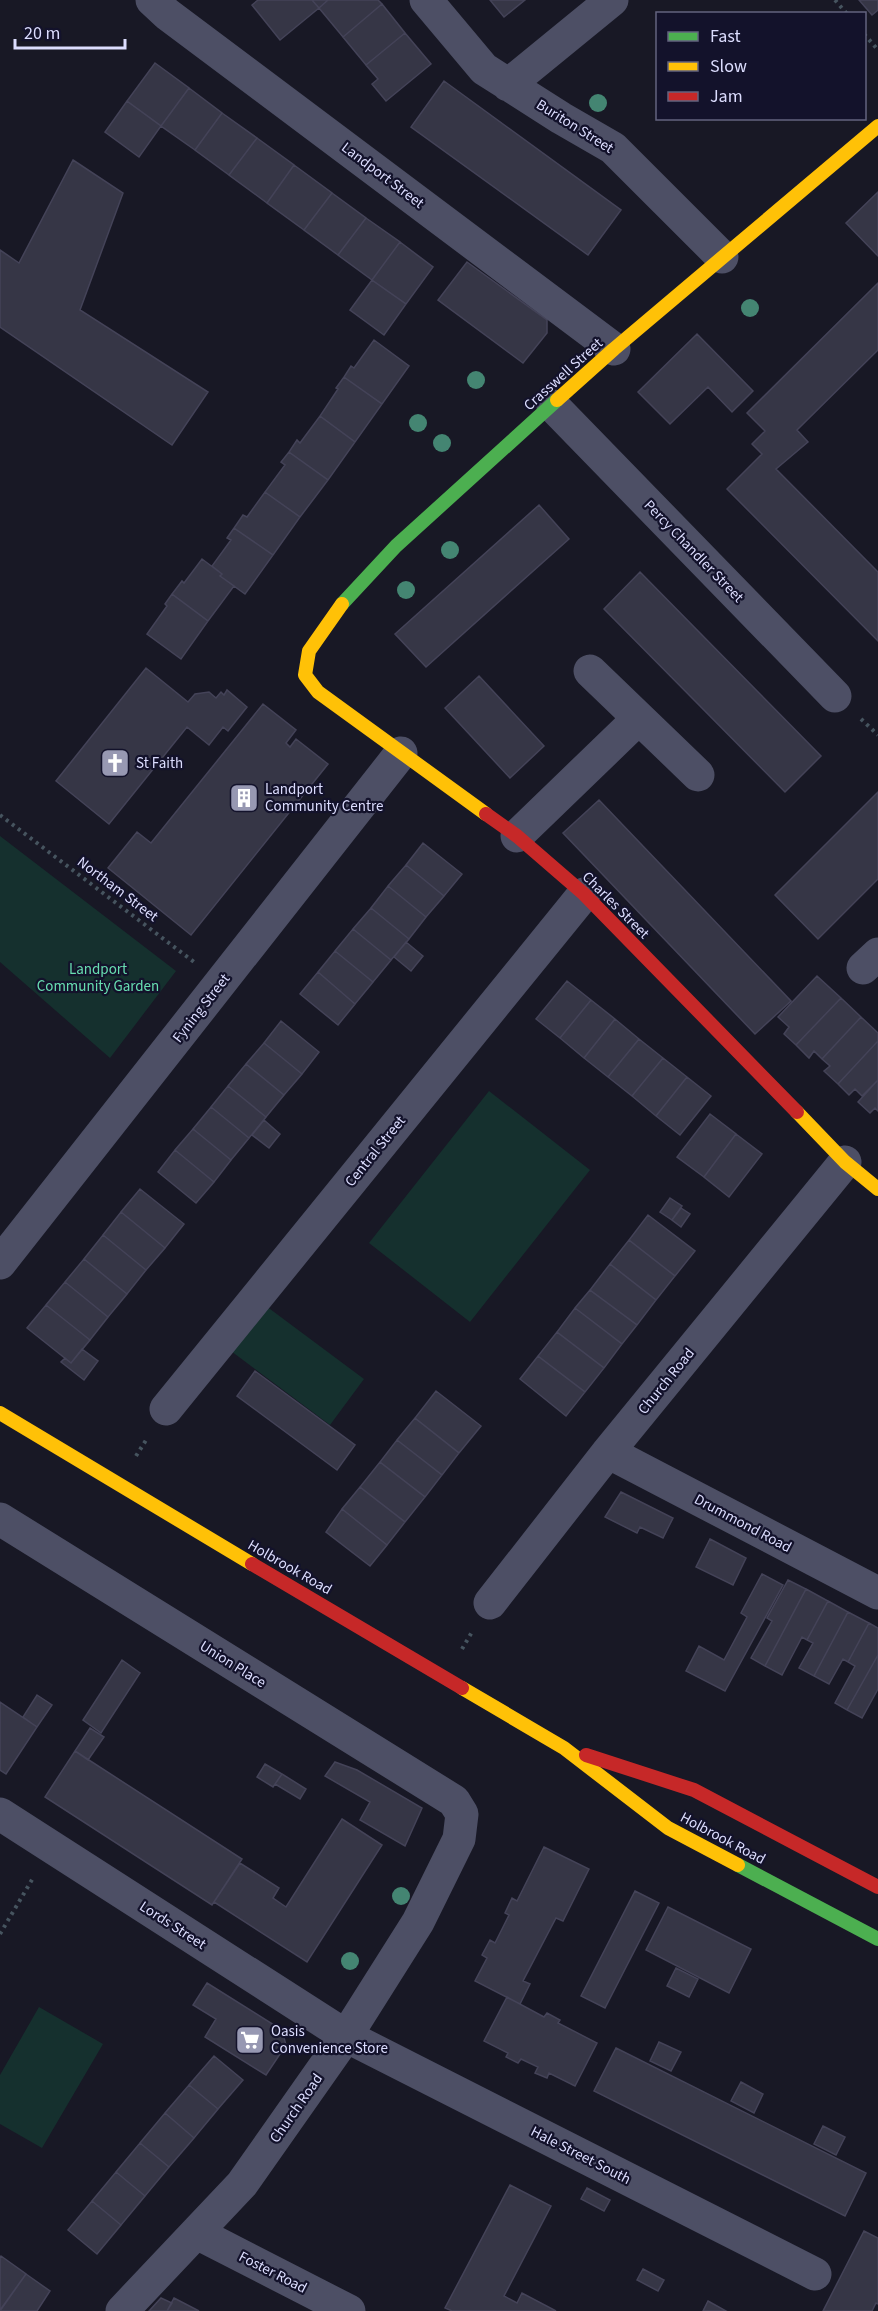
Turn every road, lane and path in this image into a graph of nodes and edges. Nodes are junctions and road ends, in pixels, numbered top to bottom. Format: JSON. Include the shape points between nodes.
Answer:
{"nodes":[{"id":1,"x":426,"y":0,"type":"edge"},
{"id":2,"x":612,"y":0,"type":"edge"},
{"id":3,"x":835,"y":0,"type":"edge"},
{"id":4,"x":168,"y":5,"type":"edge"},
{"id":5,"x":845,"y":12,"type":"edge"},
{"id":6,"x":866,"y":36,"type":"edge"},
{"id":7,"x":878,"y":50,"type":"edge"},
{"id":8,"x":508,"y":85,"type":"junction"},
{"id":9,"x":878,"y":126,"type":"edge"},
{"id":10,"x":722,"y":257,"type":"junction"},
{"id":11,"x":614,"y":350,"type":"junction"},
{"id":12,"x":553,"y":406,"type":"junction"},
{"id":13,"x":590,"y":671,"type":"dead end"},
{"id":14,"x":305,"y":675,"type":"joint"},
{"id":15,"x":836,"y":696,"type":"dead end"},
{"id":16,"x":638,"y":719,"type":"junction"},
{"id":17,"x":401,"y":753,"type":"junction"},
{"id":18,"x":698,"y":776,"type":"dead end"},
{"id":19,"x":0,"y":815,"type":"edge"},
{"id":20,"x":516,"y":836,"type":"junction"},
{"id":21,"x":584,"y":894,"type":"junction"},
{"id":22,"x":221,"y":983,"type":"junction"},
{"id":23,"x":846,"y":1162,"type":"junction"},
{"id":24,"x":878,"y":1189,"type":"edge"},
{"id":25,"x":0,"y":1263,"type":"edge"},
{"id":26,"x":166,"y":1409,"type":"joint"},
{"id":27,"x":0,"y":1413,"type":"edge"},
{"id":28,"x":608,"y":1452,"type":"junction"},
{"id":29,"x":118,"y":1485,"type":"junction"},
{"id":30,"x":0,"y":1519,"type":"edge"},
{"id":31,"x":878,"y":1593,"type":"edge"},
{"id":32,"x":490,"y":1603,"type":"joint"},
{"id":33,"x":444,"y":1677,"type":"junction"},
{"id":34,"x":564,"y":1748,"type":"junction"},
{"id":35,"x":0,"y":1814,"type":"edge"},
{"id":36,"x":462,"y":1814,"type":"joint"},
{"id":37,"x":33,"y":1878,"type":"dead end"},
{"id":38,"x":878,"y":1887,"type":"edge"},
{"id":39,"x":0,"y":1934,"type":"edge"},
{"id":40,"x":878,"y":1939,"type":"edge"},
{"id":41,"x":346,"y":2036,"type":"junction"},
{"id":42,"x":198,"y":2234,"type":"junction"},
{"id":43,"x":815,"y":2274,"type":"dead end"},
{"id":44,"x":122,"y":2311,"type":"edge"},
{"id":45,"x":349,"y":2311,"type":"edge"}],
"edges":[{"from":1,"to":8,"type":"street","name":"Buriton Street","via":[[484,69]]},
{"from":2,"to":8,"type":"street"},
{"from":3,"to":5,"type":"path"},
{"from":4,"to":11,"type":"street","name":"Landport Street"},
{"from":6,"to":7,"type":"path"},
{"from":8,"to":10,"type":"street","name":"Buriton Street","via":[[613,148]]},
{"from":9,"to":10,"type":"street","name":"Crasswell Street"},
{"from":10,"to":11,"type":"street","name":"Crasswell Street"},
{"from":11,"to":12,"type":"street","name":"Crasswell Street"},
{"from":12,"to":14,"type":"street","name":"Crasswell Street","via":[[396,546],[346,598],[309,651]]},
{"from":12,"to":15,"type":"street","name":"Percy Chandler Street"},
{"from":13,"to":16,"type":"street"},
{"from":14,"to":17,"type":"street","name":"Charles Street","via":[[318,692]]},
{"from":16,"to":18,"type":"street"},
{"from":16,"to":20,"type":"street"},
{"from":17,"to":20,"type":"street","name":"Charles Street"},
{"from":17,"to":22,"type":"street","name":"Fyning Street"},
{"from":19,"to":22,"type":"path","name":"Northam Street"},
{"from":20,"to":21,"type":"street","name":"Charles Street"},
{"from":21,"to":23,"type":"street","name":"Charles Street"},
{"from":21,"to":26,"type":"street","name":"Central Street"},
{"from":22,"to":25,"type":"street","name":"Fyning Street"},
{"from":23,"to":24,"type":"street","name":"Charles Street"},
{"from":23,"to":28,"type":"street","name":"Church Road"},
{"from":26,"to":29,"type":"path"},
{"from":27,"to":29,"type":"street","name":"Holbrook Road"},
{"from":28,"to":31,"type":"street","name":"Drummond Road"},
{"from":28,"to":32,"type":"street","name":"Church Road"},
{"from":29,"to":33,"type":"street","name":"Holbrook Road"},
{"from":30,"to":36,"type":"street","name":"Union Place","via":[[454,1801]]},
{"from":32,"to":33,"type":"path"},
{"from":33,"to":34,"type":"street","name":"Holbrook Road"},
{"from":34,"to":38,"type":"street","name":"Holbrook Road","via":[[694,1790]]},
{"from":34,"to":40,"type":"street","name":"Holbrook Road","via":[[668,1828]]},
{"from":35,"to":41,"type":"street","name":"Lords Street"},
{"from":36,"to":41,"type":"street","name":"Church Road","via":[[459,1839],[418,1922]]},
{"from":37,"to":39,"type":"path"},
{"from":41,"to":42,"type":"street","name":"Church Road","via":[[242,2184]]},
{"from":41,"to":43,"type":"street","name":"Hale Street South"},
{"from":42,"to":44,"type":"street","name":"Church Road"},
{"from":42,"to":45,"type":"street","name":"Foster Road"}]}
